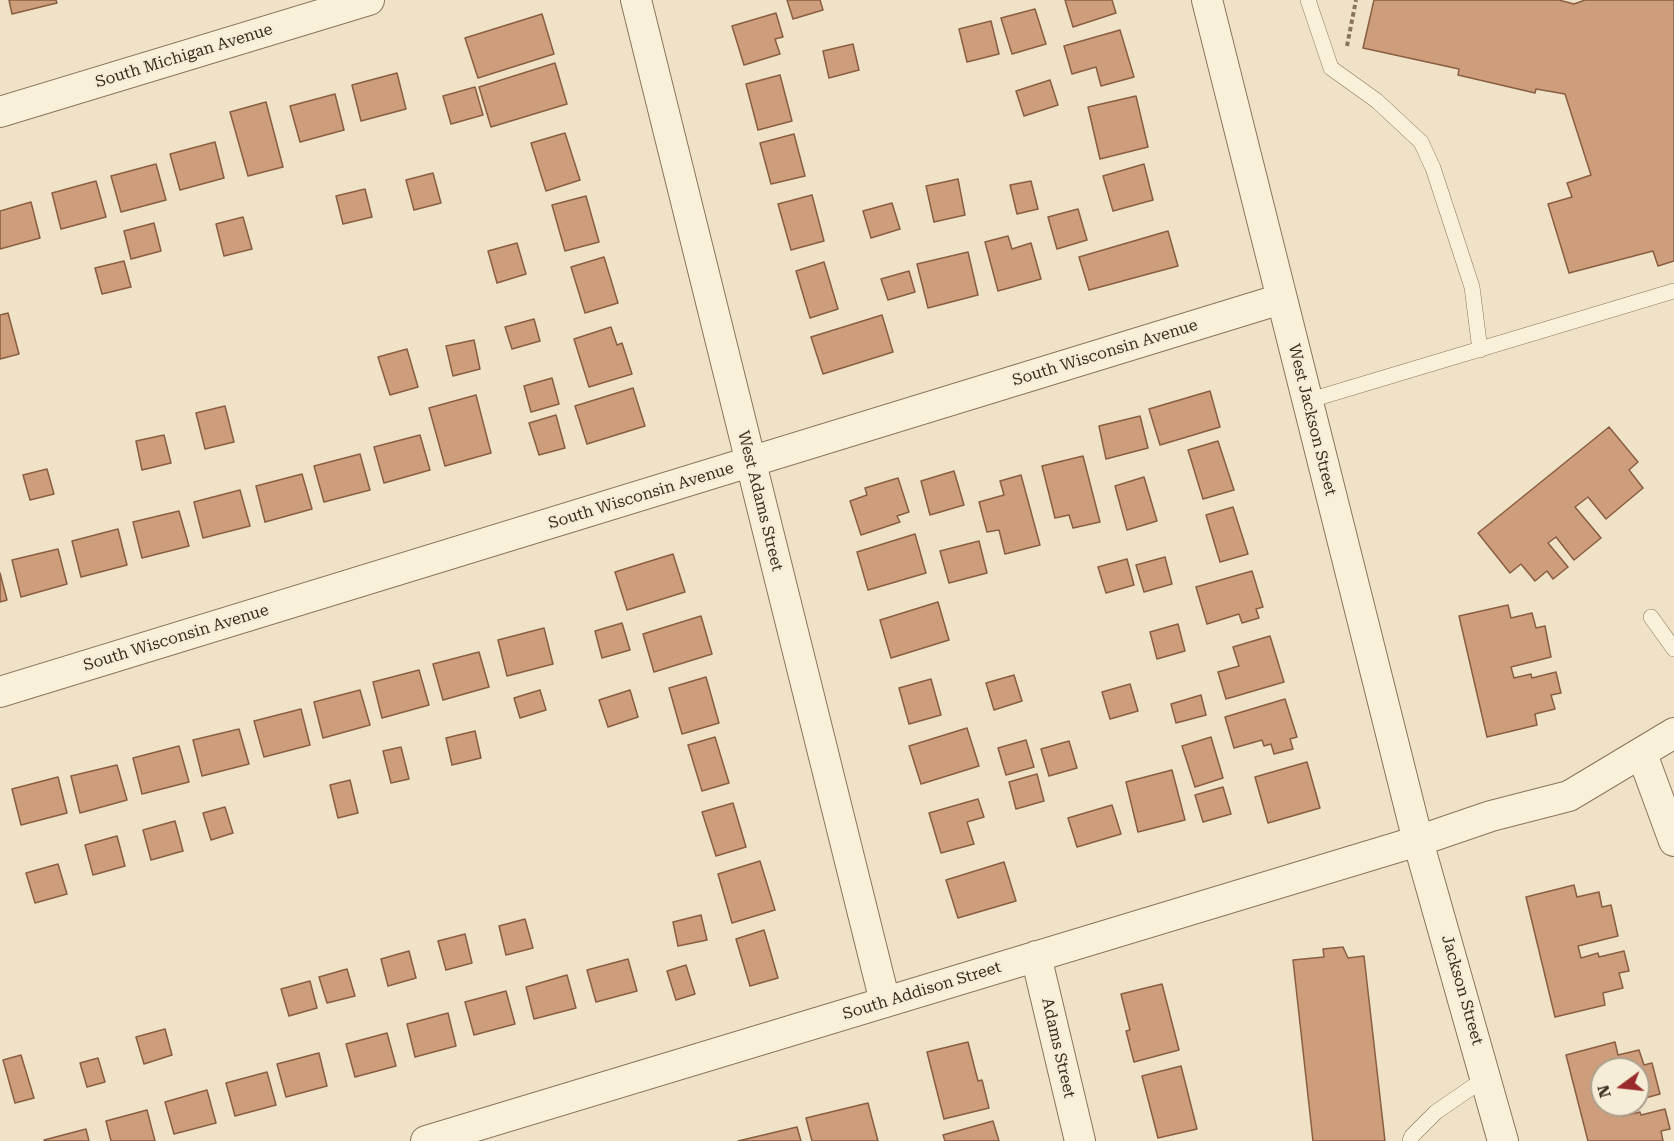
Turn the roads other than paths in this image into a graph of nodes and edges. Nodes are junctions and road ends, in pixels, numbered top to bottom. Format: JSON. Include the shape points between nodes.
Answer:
{"nodes":[{"id":1,"x":369,"y":0,"type":"edge"},
{"id":2,"x":636,"y":0,"type":"edge"},
{"id":3,"x":1207,"y":0,"type":"edge"},
{"id":4,"x":1308,"y":0,"type":"edge"},
{"id":5,"x":0,"y":112,"type":"edge"},
{"id":6,"x":1674,"y":291,"type":"edge"},
{"id":7,"x":1281,"y":299,"type":"junction"},
{"id":8,"x":1480,"y":350,"type":"junction"},
{"id":9,"x":1307,"y":401,"type":"junction"},
{"id":10,"x":751,"y":462,"type":"junction"},
{"id":11,"x":1651,"y":617,"type":"dead end"},
{"id":12,"x":1674,"y":649,"type":"edge"},
{"id":13,"x":0,"y":692,"type":"edge"},
{"id":14,"x":1674,"y":733,"type":"edge"},
{"id":15,"x":1641,"y":754,"type":"junction"},
{"id":16,"x":1418,"y":841,"type":"junction"},
{"id":17,"x":1674,"y":842,"type":"edge"},
{"id":18,"x":1036,"y":956,"type":"junction"},
{"id":19,"x":885,"y":1002,"type":"junction"},
{"id":20,"x":1487,"y":1077,"type":"junction"},
{"id":21,"x":429,"y":1141,"type":"edge"},
{"id":22,"x":1080,"y":1141,"type":"edge"},
{"id":23,"x":1410,"y":1141,"type":"edge"},
{"id":24,"x":1503,"y":1141,"type":"edge"}],
"edges":[{"from":1,"to":5,"type":"street","name":"South Michigan Avenue"},
{"from":2,"to":10,"type":"street","name":"West Adams Street"},
{"from":3,"to":7,"type":"street","name":"West Jackson Street"},
{"from":4,"to":8,"type":"lane","via":[[1331,68],[1377,101],[1421,142],[1472,287]]},
{"from":6,"to":8,"type":"lane"},
{"from":7,"to":9,"type":"street","name":"West Jackson Street"},
{"from":7,"to":10,"type":"street","name":"South Wisconsin Avenue"},
{"from":8,"to":9,"type":"lane"},
{"from":9,"to":16,"type":"street","name":"West Jackson Street"},
{"from":10,"to":13,"type":"street","name":"South Wisconsin Avenue"},
{"from":10,"to":19,"type":"street","name":"West Adams Street"},
{"from":11,"to":12,"type":"lane"},
{"from":14,"to":15,"type":"street","name":"South Addison Street"},
{"from":15,"to":16,"type":"street","name":"South Addison Street","via":[[1569,796],[1491,816]]},
{"from":15,"to":17,"type":"street"},
{"from":16,"to":18,"type":"street","name":"South Addison Street"},
{"from":16,"to":20,"type":"street","name":"Jackson Street"},
{"from":18,"to":19,"type":"street","name":"South Addison Street"},
{"from":18,"to":22,"type":"street","name":"Adams Street"},
{"from":19,"to":21,"type":"street","name":"South Addison Street"},
{"from":20,"to":23,"type":"lane","via":[[1436,1112]]},
{"from":20,"to":24,"type":"street","name":"Jackson Street"}]}
